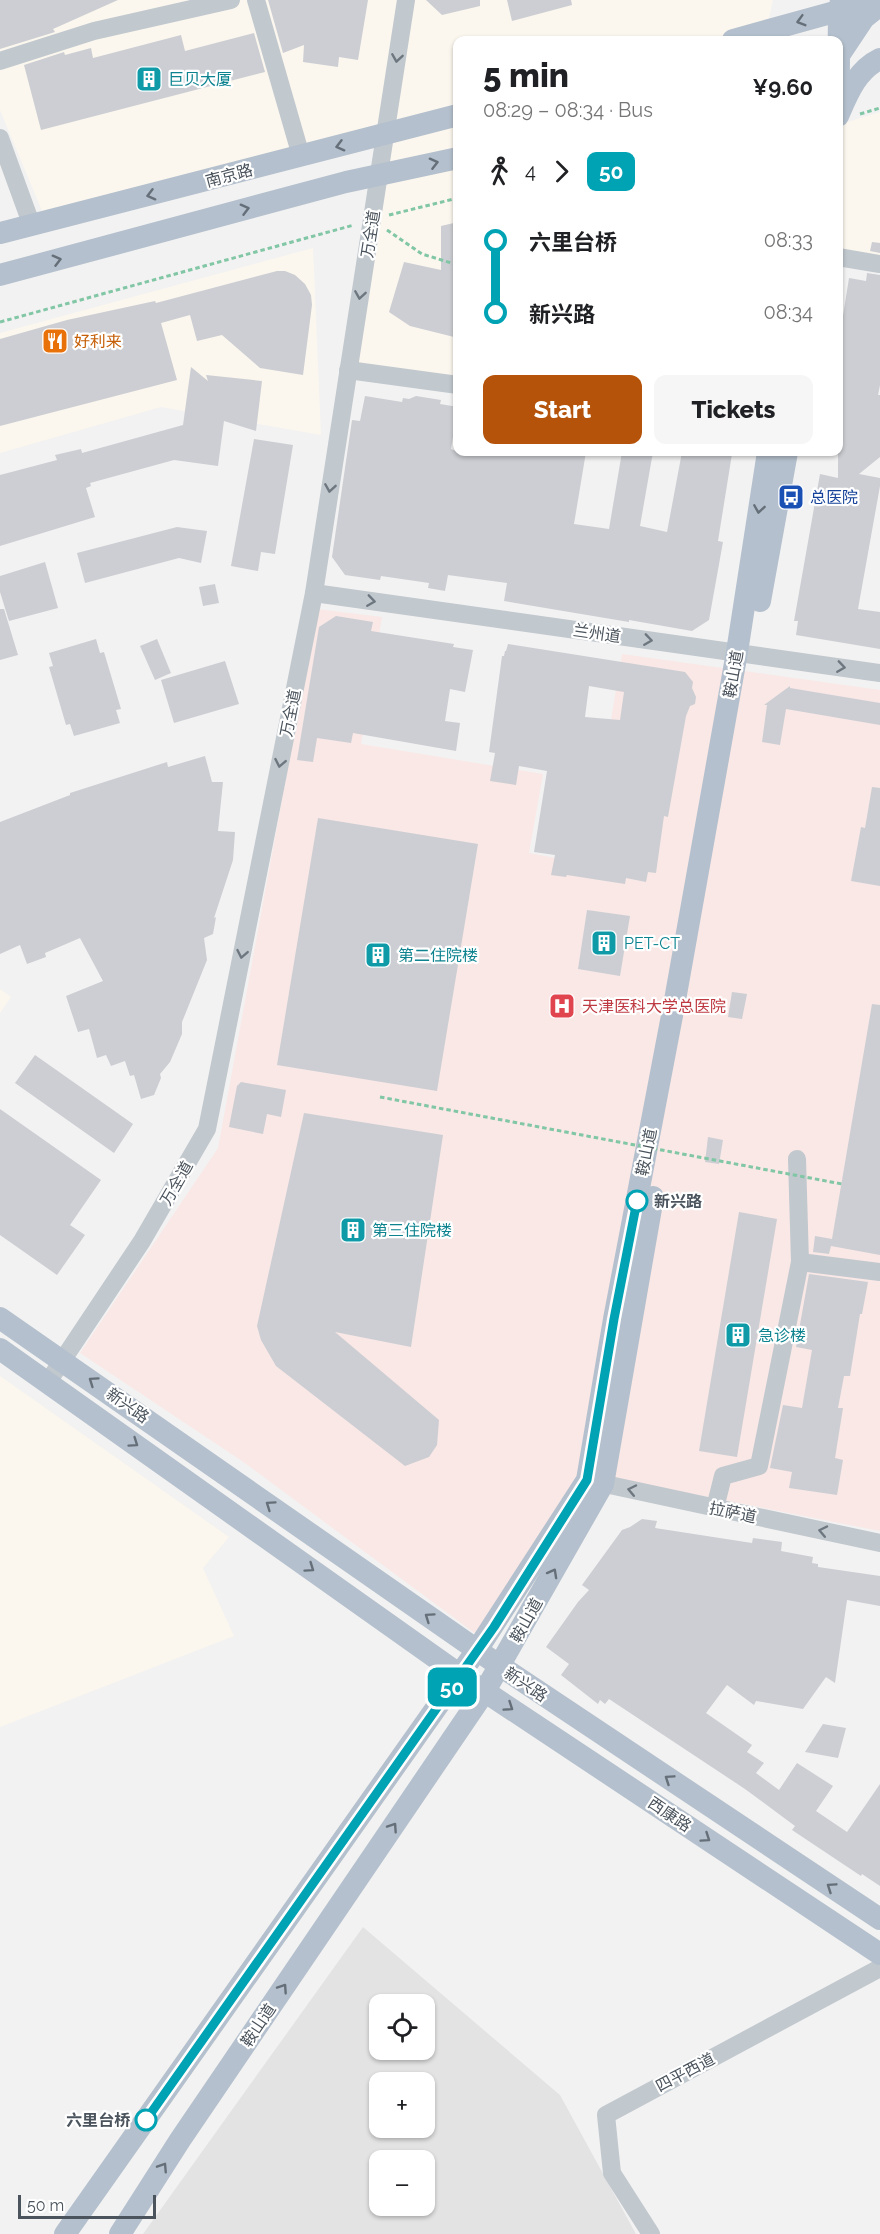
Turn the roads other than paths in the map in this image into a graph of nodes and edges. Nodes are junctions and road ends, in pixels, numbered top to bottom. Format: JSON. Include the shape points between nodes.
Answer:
{"nodes":[{"id":1,"x":231,"y":0,"type":"edge"},
{"id":2,"x":256,"y":0,"type":"edge"},
{"id":3,"x":406,"y":0,"type":"edge"},
{"id":4,"x":878,"y":0,"type":"edge"},
{"id":5,"x":840,"y":5,"type":"edge"},
{"id":6,"x":880,"y":5,"type":"edge"},
{"id":7,"x":745,"y":36,"type":"edge"},
{"id":8,"x":838,"y":36,"type":"edge"},
{"id":9,"x":843,"y":46,"type":"edge"},
{"id":10,"x":880,"y":51,"type":"edge"},
{"id":11,"x":843,"y":54,"type":"edge"},
{"id":12,"x":880,"y":58,"type":"edge"},
{"id":13,"x":0,"y":61,"type":"edge"},
{"id":14,"x":843,"y":105,"type":"edge"},
{"id":15,"x":453,"y":116,"type":"edge"},
{"id":16,"x":385,"y":134,"type":"junction"},
{"id":17,"x":0,"y":138,"type":"edge"},
{"id":18,"x":301,"y":156,"type":"junction"},
{"id":19,"x":453,"y":159,"type":"edge"},
{"id":20,"x":379,"y":175,"type":"junction"},
{"id":21,"x":32,"y":226,"type":"junction"},
{"id":22,"x":0,"y":234,"type":"edge"},
{"id":23,"x":843,"y":258,"type":"edge"},
{"id":24,"x":880,"y":264,"type":"edge"},
{"id":25,"x":0,"y":275,"type":"edge"},
{"id":26,"x":348,"y":370,"type":"junction"},
{"id":27,"x":453,"y":384,"type":"edge"},
{"id":28,"x":768,"y":456,"type":"edge"},
{"id":29,"x":786,"y":456,"type":"edge"},
{"id":30,"x":314,"y":593,"type":"junction"},
{"id":31,"x":744,"y":653,"type":"junction"},
{"id":32,"x":880,"y":673,"type":"edge"},
{"id":33,"x":797,"y":1159,"type":"dead end"},
{"id":34,"x":800,"y":1262,"type":"junction"},
{"id":35,"x":880,"y":1272,"type":"edge"},
{"id":36,"x":0,"y":1318,"type":"edge"},
{"id":37,"x":0,"y":1349,"type":"edge"},
{"id":38,"x":63,"y":1360,"type":"junction"},
{"id":39,"x":48,"y":1382,"type":"junction"},
{"id":40,"x":595,"y":1482,"type":"junction"},
{"id":41,"x":715,"y":1508,"type":"junction"},
{"id":42,"x":880,"y":1543,"type":"edge"},
{"id":43,"x":477,"y":1650,"type":"junction"},
{"id":44,"x":500,"y":1666,"type":"junction"},
{"id":45,"x":460,"y":1675,"type":"junction"},
{"id":46,"x":485,"y":1691,"type":"junction"},
{"id":47,"x":880,"y":1919,"type":"edge"},
{"id":48,"x":880,"y":1954,"type":"edge"},
{"id":49,"x":880,"y":1968,"type":"edge"},
{"id":50,"x":66,"y":2234,"type":"edge"},
{"id":51,"x":120,"y":2234,"type":"edge"},
{"id":52,"x":651,"y":2234,"type":"edge"}],
"edges":[{"from":1,"to":13,"type":"street","via":[[94,31]]},
{"from":2,"to":18,"type":"street"},
{"from":3,"to":16,"type":"street","name":"万全道","one_way":true},
{"from":4,"to":5,"type":"main road"},
{"from":5,"to":7,"type":"main road","one_way":true},
{"from":5,"to":8,"type":"main road"},
{"from":6,"to":9,"type":"main road","via":[[864,18]]},
{"from":10,"to":11,"type":"main road"},
{"from":12,"to":14,"type":"main road","via":[[861,73]]},
{"from":15,"to":16,"type":"main road","name":"南京路"},
{"from":16,"to":18,"type":"main road","name":"南京路","one_way":true},
{"from":16,"to":20,"type":"street","name":"万全道"},
{"from":17,"to":21,"type":"street"},
{"from":18,"to":21,"type":"main road","name":"南京路","one_way":true},
{"from":20,"to":19,"type":"main road","one_way":true},
{"from":25,"to":20,"type":"main road","one_way":true},
{"from":20,"to":26,"type":"street","name":"万全道","one_way":true},
{"from":21,"to":22,"type":"main road","name":"南京路"},
{"from":23,"to":24,"type":"street"},
{"from":26,"to":27,"type":"street"},
{"from":26,"to":30,"type":"street","name":"万全道","one_way":true},
{"from":28,"to":31,"type":"main road","name":"鞍山道","one_way":true},
{"from":29,"to":31,"type":"main road","name":"鞍山道"},
{"from":30,"to":31,"type":"street","name":"兰州道","one_way":true},
{"from":30,"to":38,"type":"street","name":"万全道","one_way":true,"via":[[207,1129],[142,1242]]},
{"from":31,"to":32,"type":"street","name":"兰州道","one_way":true},
{"from":31,"to":40,"type":"main road","name":"鞍山道","via":[[614,1319]]},
{"from":33,"to":34,"type":"street"},
{"from":34,"to":35,"type":"street"},
{"from":34,"to":41,"type":"street","via":[[759,1466],[723,1476]]},
{"from":36,"to":38,"type":"main road","name":"新兴路"},
{"from":37,"to":39,"type":"main road","name":"西康路"},
{"from":38,"to":39,"type":"street","name":"万全道"},
{"from":43,"to":38,"type":"main road","name":"新兴路","one_way":true},
{"from":39,"to":45,"type":"main road","name":"西康路","one_way":true},
{"from":41,"to":40,"type":"street","name":"拉萨道","one_way":true},
{"from":40,"to":43,"type":"main road","name":"鞍山道"},
{"from":44,"to":40,"type":"main road","name":"鞍山道","one_way":true},
{"from":42,"to":41,"type":"street","name":"拉萨道","one_way":true},
{"from":43,"to":44,"type":"main road","name":"新兴路"},
{"from":43,"to":45,"type":"main road","name":"鞍山道"},
{"from":44,"to":46,"type":"main road","name":"鞍山道"},
{"from":47,"to":44,"type":"main road","name":"新兴路","one_way":true},
{"from":45,"to":46,"type":"main road","name":"西康路"},
{"from":45,"to":50,"type":"main road","name":"鞍山道"},
{"from":46,"to":48,"type":"main road","name":"西康路","one_way":true},
{"from":51,"to":46,"type":"main road","name":"鞍山道","one_way":true},
{"from":49,"to":52,"type":"street","name":"四平西道","via":[[606,2115],[612,2173]]}]}
